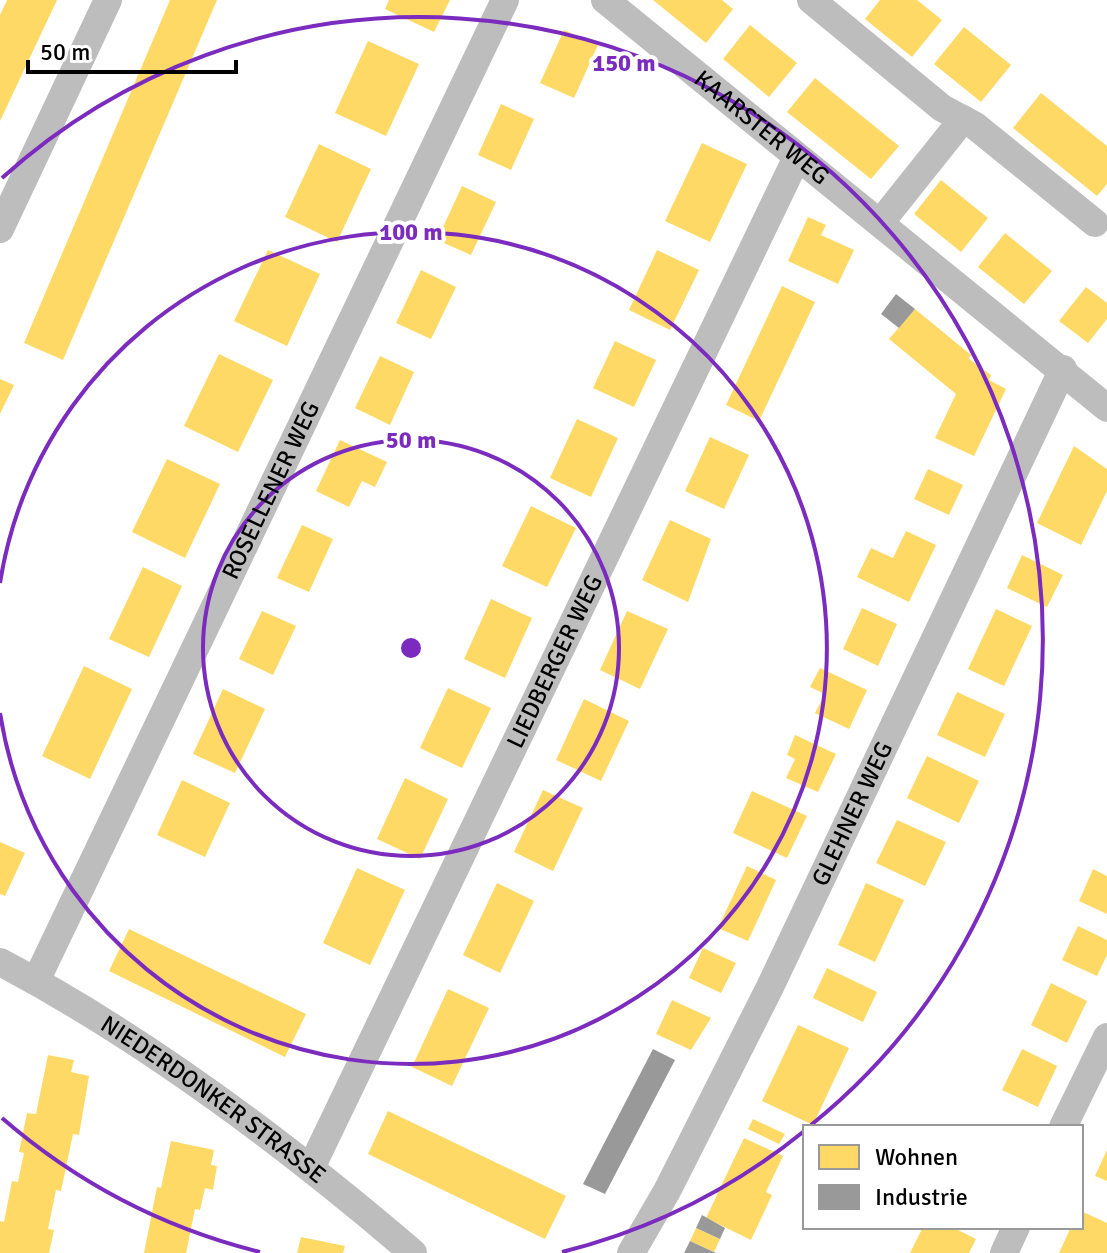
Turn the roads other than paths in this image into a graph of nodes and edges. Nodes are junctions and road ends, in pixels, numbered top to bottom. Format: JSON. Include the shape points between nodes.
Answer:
{"nodes":[{"id":1,"x":108,"y":0,"type":"edge"},
{"id":2,"x":505,"y":0,"type":"edge"},
{"id":3,"x":605,"y":0,"type":"edge"},
{"id":4,"x":811,"y":0,"type":"edge"},
{"id":5,"x":963,"y":119,"type":"junction"},
{"id":6,"x":797,"y":157,"type":"junction"},
{"id":7,"x":880,"y":223,"type":"junction"},
{"id":8,"x":1095,"y":223,"type":"dead end"},
{"id":9,"x":0,"y":229,"type":"edge"},
{"id":10,"x":1063,"y":369,"type":"junction"},
{"id":11,"x":1107,"y":408,"type":"edge"},
{"id":12,"x":0,"y":962,"type":"edge"},
{"id":13,"x":36,"y":981,"type":"junction"},
{"id":14,"x":1107,"y":1037,"type":"edge"},
{"id":15,"x":1064,"y":1125,"type":"edge"},
{"id":16,"x":311,"y":1168,"type":"junction"},
{"id":17,"x":1015,"y":1229,"type":"edge"},
{"id":18,"x":413,"y":1253,"type":"edge"},
{"id":19,"x":631,"y":1253,"type":"edge"},
{"id":20,"x":1004,"y":1253,"type":"edge"}],
"edges":[{"from":1,"to":9,"type":"street"},
{"from":2,"to":13,"type":"street","name":"ROSELLENER WEG"},
{"from":3,"to":6,"type":"street","name":"KAARSTER WEG"},
{"from":4,"to":5,"type":"street","via":[[942,108]]},
{"from":5,"to":7,"type":"street"},
{"from":5,"to":8,"type":"street"},
{"from":6,"to":7,"type":"street","name":"KAARSTER WEG"},
{"from":6,"to":16,"type":"street","name":"LIEDBERGER WEG"},
{"from":7,"to":10,"type":"street","name":"KAARSTER WEG"},
{"from":10,"to":11,"type":"street","name":"KAARSTER WEG"},
{"from":10,"to":19,"type":"street","name":"GLEHNER WEG","via":[[770,987]]},
{"from":12,"to":13,"type":"street","name":"NIEDERDONKER STRASSE"},
{"from":13,"to":16,"type":"street","name":"NIEDERDONKER STRASSE"},
{"from":14,"to":15,"type":"street"},
{"from":16,"to":18,"type":"street","name":"NIEDERDONKER STRASSE"},
{"from":17,"to":20,"type":"street"}]}
